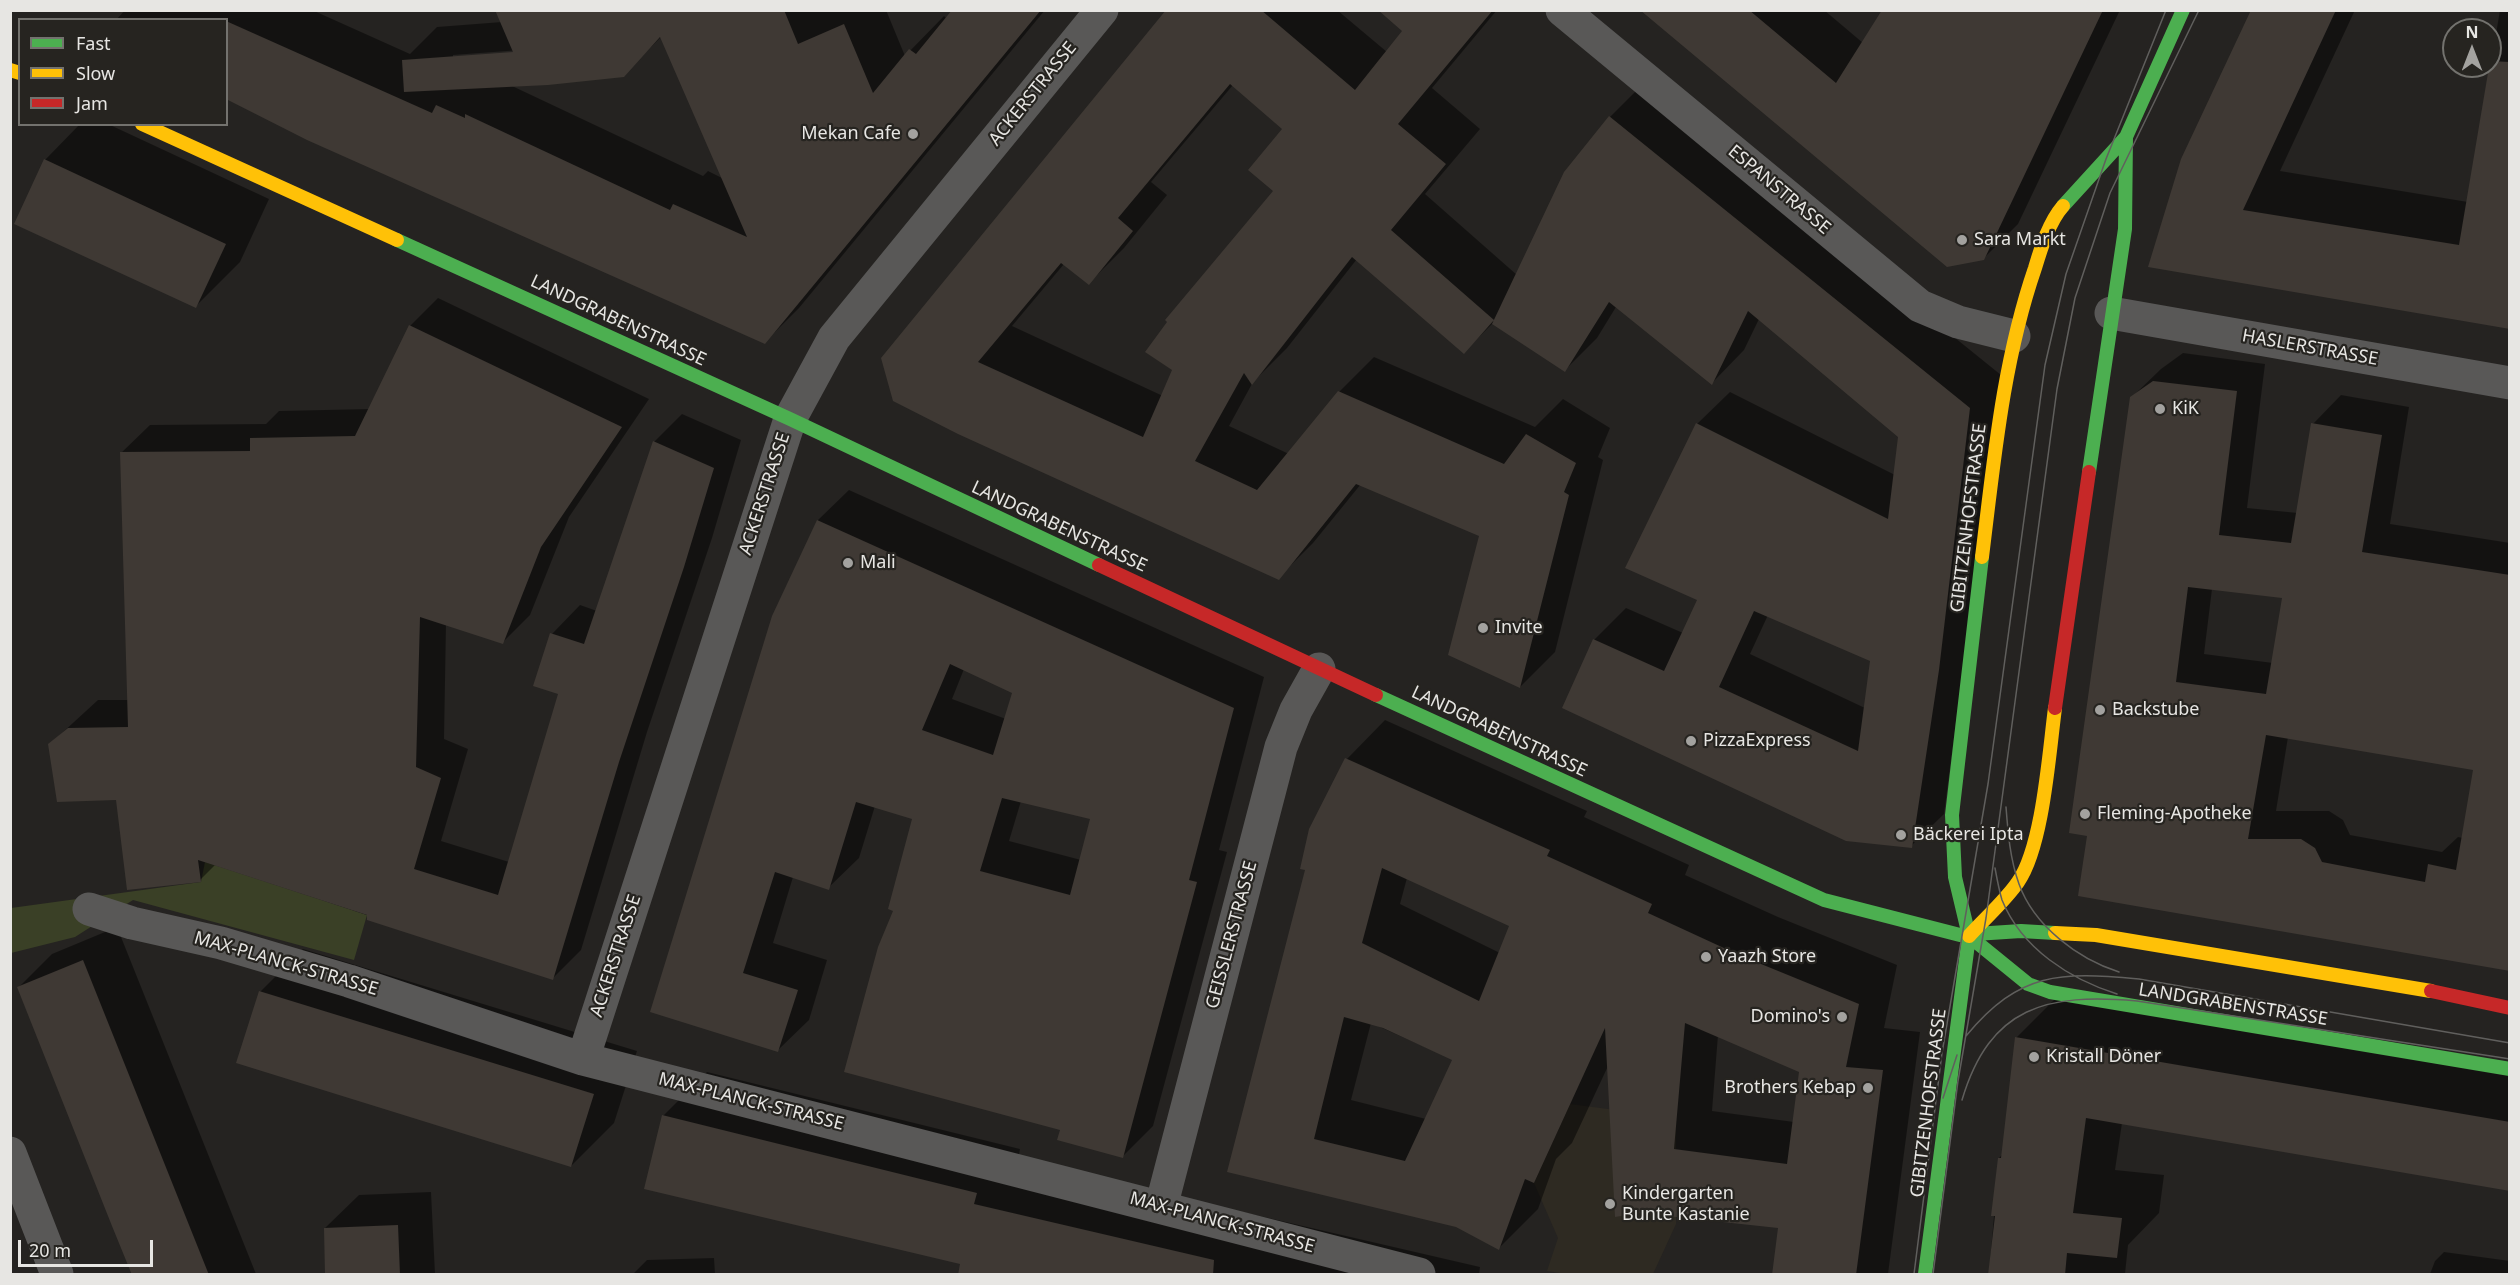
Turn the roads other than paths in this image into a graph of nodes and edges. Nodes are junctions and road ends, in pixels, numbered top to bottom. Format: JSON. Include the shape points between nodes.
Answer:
{"nodes":[{"id":1,"x":1102,"y":10,"type":"edge"},
{"id":2,"x":1562,"y":10,"type":"edge"},
{"id":3,"x":2183,"y":10,"type":"edge"},
{"id":4,"x":146,"y":126,"type":"edge"},
{"id":5,"x":2126,"y":137,"type":"junction"},
{"id":6,"x":2111,"y":313,"type":"junction"},
{"id":7,"x":2014,"y":336,"type":"junction"},
{"id":8,"x":2510,"y":383,"type":"edge"},
{"id":9,"x":790,"y":419,"type":"junction"},
{"id":10,"x":1319,"y":669,"type":"junction"},
{"id":11,"x":89,"y":909,"type":"dead end"},
{"id":12,"x":1969,"y":936,"type":"junction"},
{"id":13,"x":2510,"y":1008,"type":"edge"},
{"id":14,"x":583,"y":1059,"type":"junction"},
{"id":15,"x":2510,"y":1069,"type":"edge"},
{"id":16,"x":10,"y":1153,"type":"edge"},
{"id":17,"x":1161,"y":1207,"type":"junction"},
{"id":18,"x":57,"y":1275,"type":"edge"},
{"id":19,"x":1419,"y":1275,"type":"edge"},
{"id":20,"x":1925,"y":1275,"type":"edge"}],
"edges":[{"from":1,"to":9,"type":"street","name":"ACKERSTRASSE","via":[[834,338]]},
{"from":2,"to":7,"type":"street","name":"ESPANSTRASSE","via":[[1920,306],[1958,322]]},
{"from":3,"to":5,"type":"main road","name":"GIBITZENHOFSTRASSE"},
{"from":4,"to":9,"type":"main road","name":"LANDGRABENSTRASSE"},
{"from":5,"to":6,"type":"main road","name":"GIBITZENHOFSTRASSE","via":[[2125,229]]},
{"from":5,"to":7,"type":"main road","name":"GIBITZENHOFSTRASSE","via":[[2059,211],[2040,252]]},
{"from":6,"to":8,"type":"street","name":"HASLERSTRASSE"},
{"from":6,"to":12,"type":"main road","name":"GIBITZENHOFSTRASSE","via":[[2036,836],[2018,882]]},
{"from":7,"to":12,"type":"main road","name":"GIBITZENHOFSTRASSE","via":[[1999,422],[1953,790],[1955,877]]},
{"from":9,"to":10,"type":"main road","name":"LANDGRABENSTRASSE"},
{"from":9,"to":14,"type":"street","name":"ACKERSTRASSE"},
{"from":10,"to":12,"type":"main road","name":"LANDGRABENSTRASSE","via":[[1824,900]]},
{"from":10,"to":17,"type":"street","name":"GEISSLERSTRASSE","via":[[1281,747]]},
{"from":11,"to":14,"type":"street","name":"MAX-PLANCK-STRASSE","via":[[349,981]]},
{"from":12,"to":13,"type":"main road","name":"LANDGRABENSTRASSE","via":[[2021,931],[2096,935]]},
{"from":12,"to":15,"type":"main road","name":"LANDGRABENSTRASSE","via":[[2028,984],[2050,992]]},
{"from":12,"to":20,"type":"main road","name":"GIBITZENHOFSTRASSE"},
{"from":14,"to":17,"type":"street","name":"MAX-PLANCK-STRASSE"},
{"from":16,"to":18,"type":"street"},
{"from":17,"to":19,"type":"street","name":"MAX-PLANCK-STRASSE"}]}
